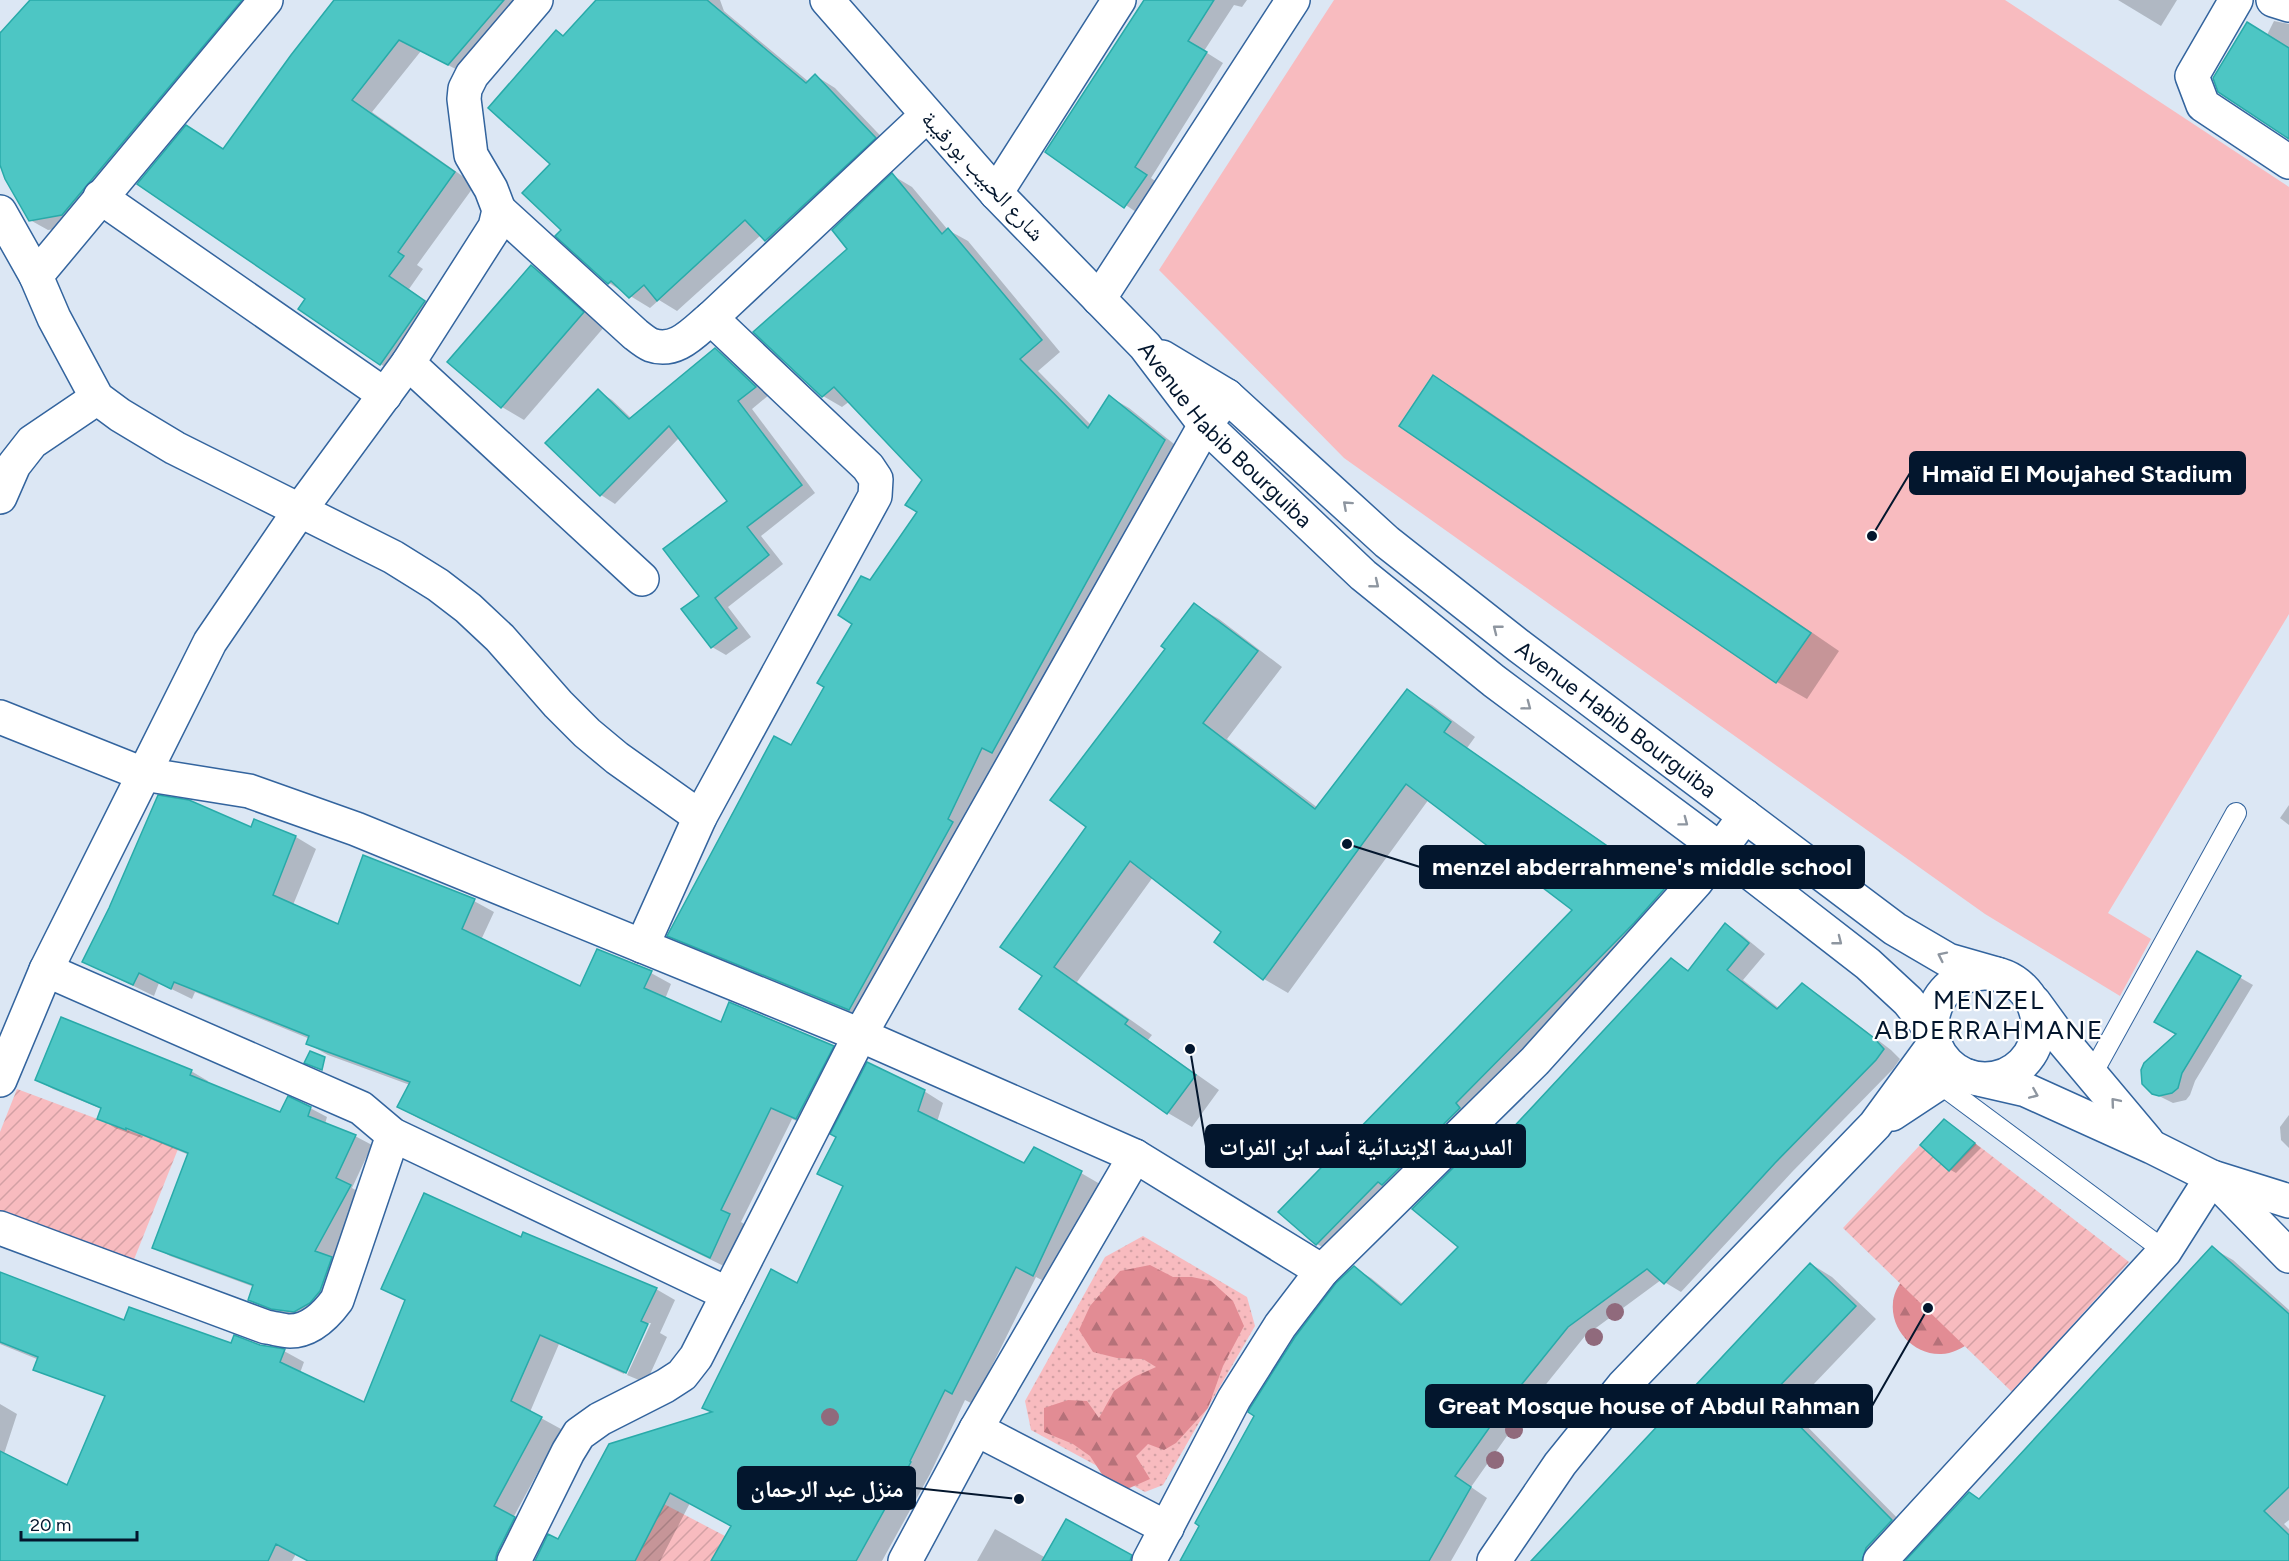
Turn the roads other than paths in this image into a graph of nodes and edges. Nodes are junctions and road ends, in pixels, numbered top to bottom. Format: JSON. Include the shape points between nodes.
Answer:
{"nodes":[{"id":1,"x":266,"y":0,"type":"edge"},
{"id":2,"x":536,"y":0,"type":"edge"},
{"id":3,"x":827,"y":0,"type":"edge"},
{"id":4,"x":1119,"y":0,"type":"edge"},
{"id":5,"x":1293,"y":0,"type":"edge"},
{"id":6,"x":2236,"y":0,"type":"edge"},
{"id":7,"x":2273,"y":0,"type":"edge"},
{"id":8,"x":2289,"y":5,"type":"edge"},
{"id":9,"x":927,"y":115,"type":"junction"},
{"id":10,"x":2289,"y":162,"type":"edge"},
{"id":11,"x":996,"y":194,"type":"junction"},
{"id":12,"x":100,"y":197,"type":"junction"},
{"id":13,"x":499,"y":210,"type":"junction"},
{"id":14,"x":0,"y":212,"type":"edge"},
{"id":15,"x":36,"y":276,"type":"junction"},
{"id":16,"x":1099,"y":298,"type":"junction"},
{"id":17,"x":711,"y":318,"type":"junction"},
{"id":18,"x":1146,"y":346,"type":"junction"},
{"id":19,"x":408,"y":363,"type":"junction"},
{"id":20,"x":385,"y":395,"type":"junction"},
{"id":21,"x":1227,"y":396,"type":"junction"},
{"id":22,"x":97,"y":398,"type":"junction"},
{"id":23,"x":1205,"y":425,"type":"junction"},
{"id":24,"x":0,"y":497,"type":"edge"},
{"id":25,"x":300,"y":510,"type":"junction"},
{"id":26,"x":642,"y":579,"type":"dead end"},
{"id":27,"x":0,"y":717,"type":"edge"},
{"id":28,"x":143,"y":774,"type":"junction"},
{"id":29,"x":2236,"y":813,"type":"dead end"},
{"id":30,"x":1745,"y":816,"type":"junction"},
{"id":31,"x":700,"y":817,"type":"junction"},
{"id":32,"x":1721,"y":849,"type":"junction"},
{"id":33,"x":642,"y":946,"type":"junction"},
{"id":34,"x":46,"y":970,"type":"junction"},
{"id":35,"x":1997,"y":974,"type":"junction"},
{"id":36,"x":2029,"y":995,"type":"junction"},
{"id":37,"x":860,"y":1035,"type":"junction"},
{"id":38,"x":1934,"y":1037,"type":"junction"},
{"id":39,"x":2092,"y":1074,"type":"junction"},
{"id":40,"x":1961,"y":1079,"type":"junction"},
{"id":41,"x":0,"y":1080,"type":"edge"},
{"id":42,"x":1875,"y":1125,"type":"junction"},
{"id":43,"x":393,"y":1135,"type":"junction"},
{"id":44,"x":2152,"y":1147,"type":"junction"},
{"id":45,"x":1135,"y":1156,"type":"junction"},
{"id":46,"x":2212,"y":1177,"type":"junction"},
{"id":47,"x":2289,"y":1201,"type":"edge"},
{"id":48,"x":0,"y":1228,"type":"edge"},
{"id":49,"x":2164,"y":1251,"type":"junction"},
{"id":50,"x":2289,"y":1256,"type":"edge"},
{"id":51,"x":1322,"y":1271,"type":"junction"},
{"id":52,"x":728,"y":1294,"type":"junction"},
{"id":53,"x":976,"y":1429,"type":"junction"},
{"id":54,"x":1167,"y":1528,"type":"junction"},
{"id":55,"x":1500,"y":1559,"type":"edge"},
{"id":56,"x":514,"y":1561,"type":"edge"},
{"id":57,"x":905,"y":1561,"type":"edge"},
{"id":58,"x":1149,"y":1561,"type":"edge"},
{"id":59,"x":1880,"y":1561,"type":"edge"}],
"edges":[{"from":1,"to":12,"type":"street"},
{"from":2,"to":13,"type":"street","via":[[472,75],[465,89],[471,155]]},
{"from":3,"to":9,"type":"street","name":"شارع الحبيب بورقيبة"},
{"from":4,"to":11,"type":"street"},
{"from":5,"to":16,"type":"street"},
{"from":6,"to":10,"type":"street","via":[[2192,76],[2203,105]]},
{"from":7,"to":8,"type":"street"},
{"from":9,"to":11,"type":"street","name":"شارع الحبيب بورقيبة"},
{"from":9,"to":17,"type":"street"},
{"from":11,"to":16,"type":"street","name":"شارع الحبيب بورقيبة"},
{"from":12,"to":15,"type":"street"},
{"from":12,"to":20,"type":"street"},
{"from":13,"to":17,"type":"street","via":[[651,345],[682,343]]},
{"from":13,"to":19,"type":"street","via":[[495,227]]},
{"from":14,"to":15,"type":"street"},
{"from":15,"to":22,"type":"street"},
{"from":16,"to":18,"type":"street","name":"شارع الحبيب بورقيبة"},
{"from":17,"to":31,"type":"street","via":[[876,479],[871,504]]},
{"from":18,"to":21,"type":"street","name":"Avenue Habib Bourguiba"},
{"from":18,"to":23,"type":"street","name":"Avenue Habib Bourguiba"},
{"from":19,"to":20,"type":"street"},
{"from":19,"to":26,"type":"street"},
{"from":20,"to":25,"type":"street"},
{"from":21,"to":23,"type":"street"},
{"from":30,"to":21,"type":"street","name":"Avenue Habib Bourguiba","one_way":true,"via":[[1386,542]]},
{"from":22,"to":24,"type":"street","via":[[32,442],[14,465]]},
{"from":22,"to":25,"type":"street","via":[[175,448]]},
{"from":23,"to":32,"type":"street","name":"Avenue Habib Bourguiba","one_way":true,"via":[[1372,582],[1494,681]]},
{"from":23,"to":37,"type":"street"},
{"from":25,"to":28,"type":"street","via":[[210,642]]},
{"from":25,"to":31,"type":"street","via":[[393,557],[446,591],[500,638],[587,733]]},
{"from":27,"to":28,"type":"street"},
{"from":28,"to":33,"type":"street","via":[[249,791],[356,829]]},
{"from":28,"to":34,"type":"street"},
{"from":29,"to":39,"type":"lane"},
{"from":30,"to":32,"type":"street"},
{"from":35,"to":30,"type":"street","name":"Avenue Habib Bourguiba","one_way":true,"via":[[1948,960],[1895,929]]},
{"from":31,"to":33,"type":"street"},
{"from":32,"to":38,"type":"street","name":"Avenue Habib Bourguiba","one_way":true,"via":[[1868,964],[1908,1001]]},
{"from":32,"to":51,"type":"street","via":[[1535,1061]]},
{"from":33,"to":37,"type":"street"},
{"from":34,"to":41,"type":"street"},
{"from":34,"to":43,"type":"street","via":[[362,1108]]},
{"from":35,"to":36,"type":"street","via":[[2009,978]]},
{"from":35,"to":38,"type":"street","via":[[1972,975],[1950,987],[1934,1016]]},
{"from":36,"to":39,"type":"street"},
{"from":36,"to":40,"type":"street","via":[[2039,1028],[2035,1046],[2025,1061],[2012,1072],[1995,1078]]},
{"from":37,"to":45,"type":"street"},
{"from":37,"to":52,"type":"street"},
{"from":38,"to":40,"type":"street","via":[[1942,1057]]},
{"from":38,"to":42,"type":"street"},
{"from":44,"to":39,"type":"street","one_way":true},
{"from":40,"to":42,"type":"street"},
{"from":40,"to":44,"type":"street","one_way":true,"via":[[2026,1090]]},
{"from":40,"to":49,"type":"lane"},
{"from":42,"to":55,"type":"street","via":[[1623,1386],[1560,1464]]},
{"from":43,"to":48,"type":"street","via":[[337,1300],[312,1325],[291,1331],[266,1327]]},
{"from":43,"to":52,"type":"street"},
{"from":44,"to":46,"type":"street"},
{"from":45,"to":51,"type":"street"},
{"from":45,"to":53,"type":"street"},
{"from":46,"to":47,"type":"street"},
{"from":46,"to":49,"type":"street"},
{"from":46,"to":50,"type":"street"},
{"from":49,"to":59,"type":"street"},
{"from":51,"to":54,"type":"street","via":[[1280,1326],[1234,1399]]},
{"from":52,"to":56,"type":"street","via":[[696,1357],[682,1375],[579,1434]]},
{"from":53,"to":54,"type":"street"},
{"from":53,"to":57,"type":"street"},
{"from":54,"to":58,"type":"street"}]}
